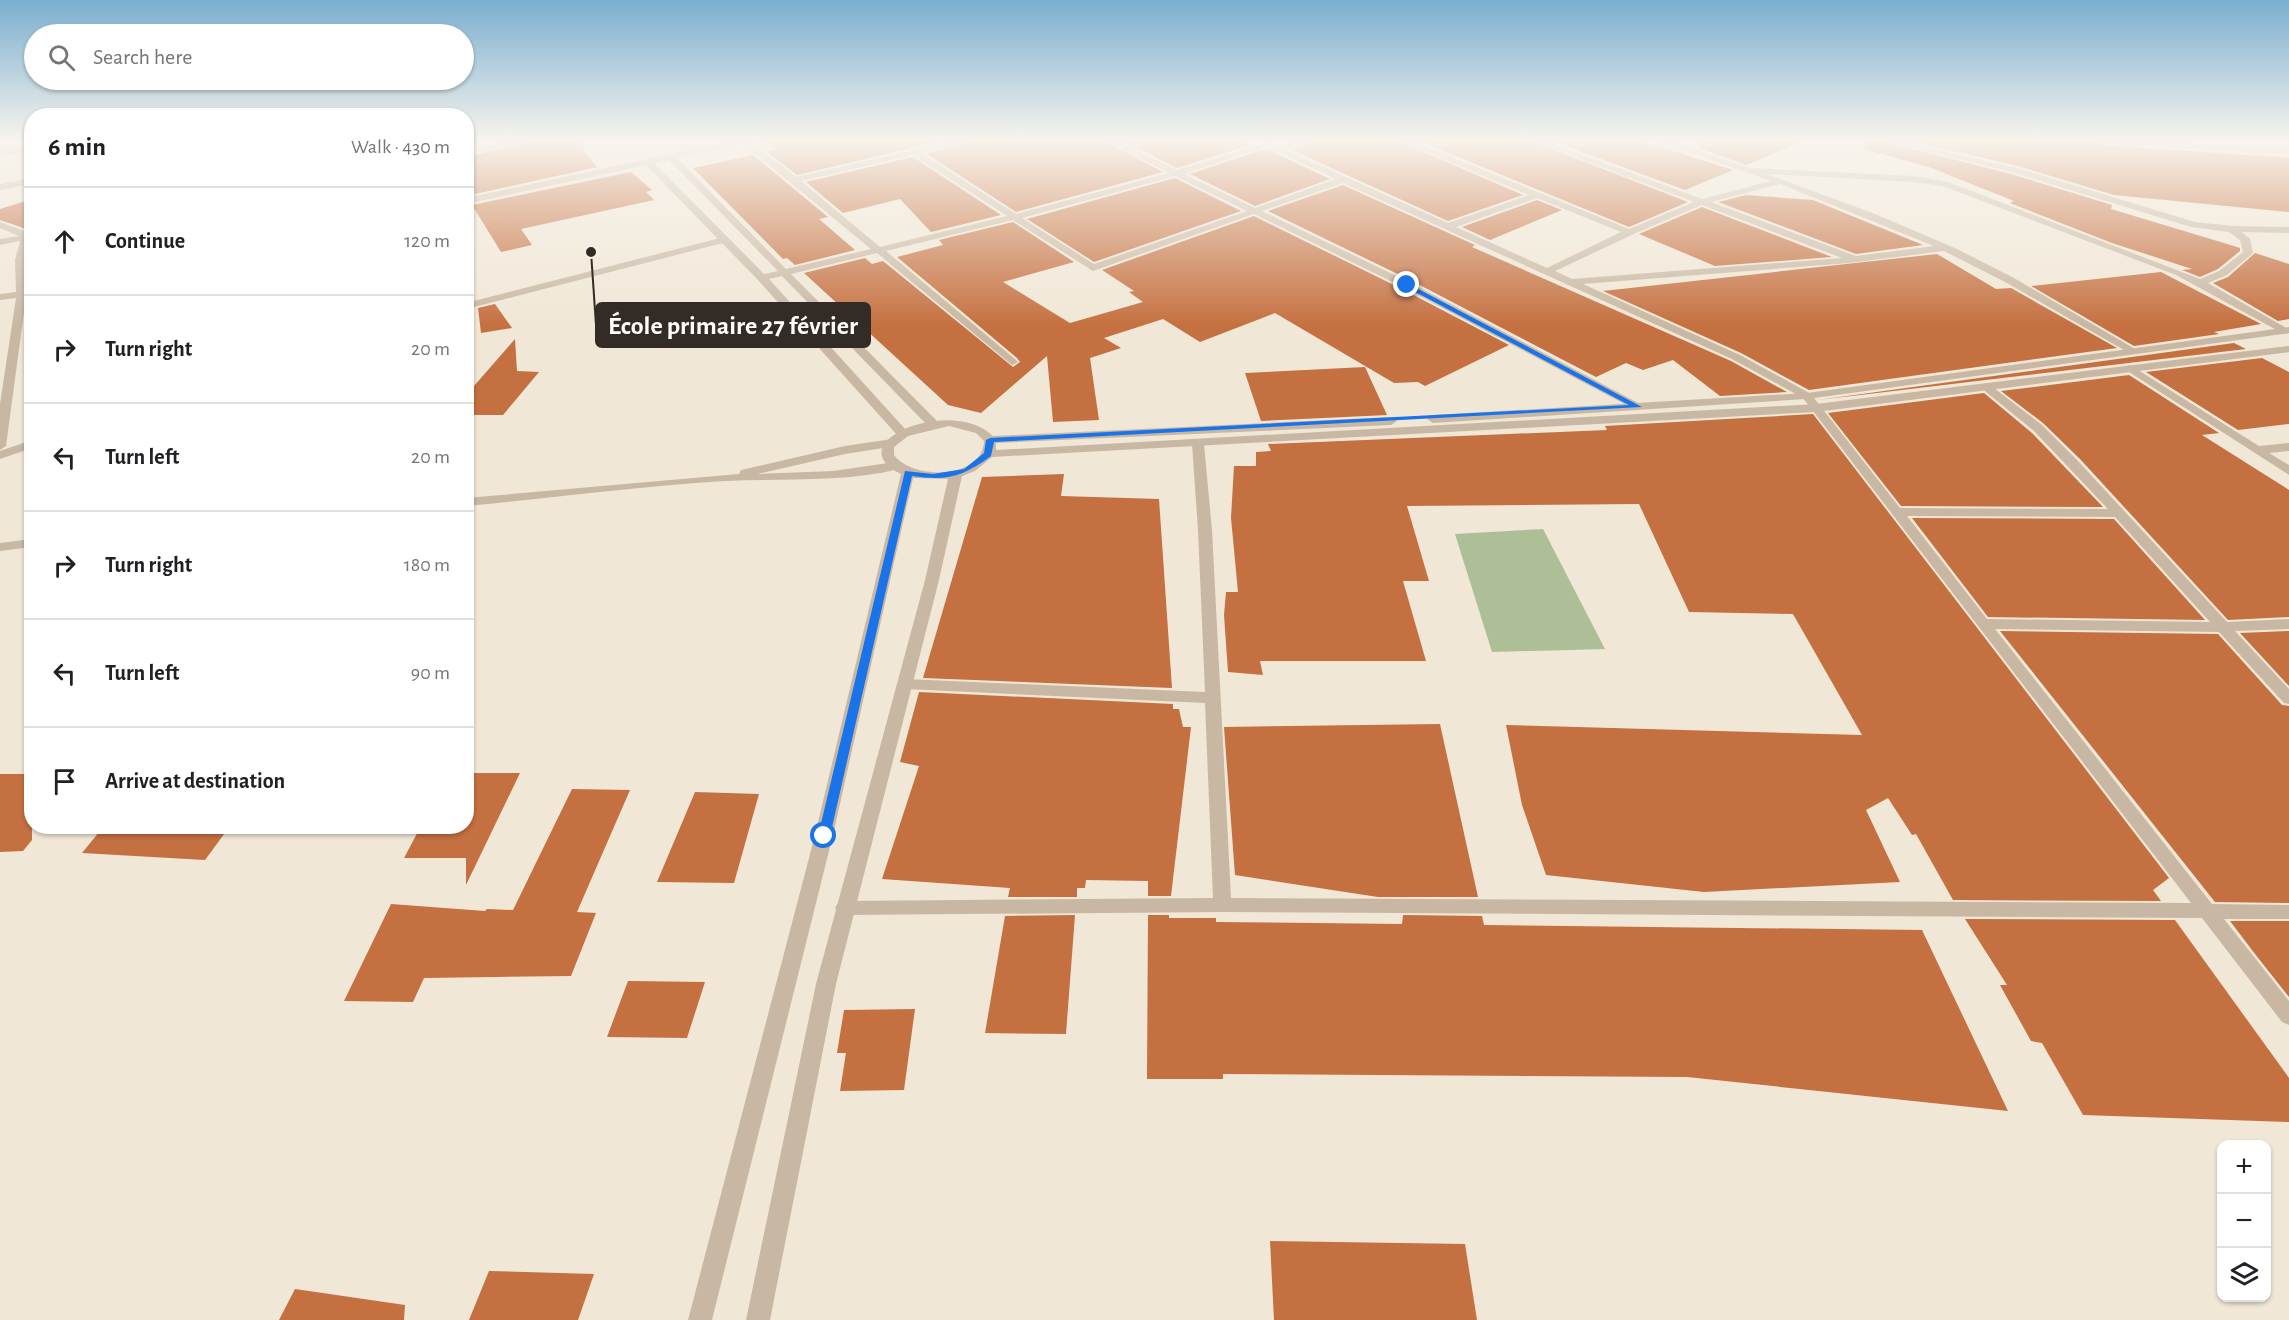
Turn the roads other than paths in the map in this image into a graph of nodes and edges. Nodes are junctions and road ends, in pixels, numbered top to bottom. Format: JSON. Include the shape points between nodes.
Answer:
{"nodes":[{"id":1,"x":688,"y":203,"type":"edge"},
{"id":2,"x":717,"y":203,"type":"edge"},
{"id":3,"x":822,"y":203,"type":"edge"},
{"id":4,"x":992,"y":203,"type":"edge"},
{"id":5,"x":1067,"y":203,"type":"edge"},
{"id":6,"x":1238,"y":203,"type":"edge"},
{"id":7,"x":1279,"y":203,"type":"edge"},
{"id":8,"x":1393,"y":203,"type":"edge"},
{"id":9,"x":1516,"y":203,"type":"edge"},
{"id":10,"x":1557,"y":203,"type":"edge"},
{"id":11,"x":1702,"y":203,"type":"joint"},
{"id":12,"x":1836,"y":203,"type":"edge"},
{"id":13,"x":1994,"y":203,"type":"edge"},
{"id":14,"x":2121,"y":203,"type":"edge"},
{"id":15,"x":1255,"y":211,"type":"junction"},
{"id":16,"x":1014,"y":217,"type":"junction"},
{"id":17,"x":0,"y":225,"type":"edge"},
{"id":18,"x":1447,"y":227,"type":"junction"},
{"id":19,"x":2232,"y":229,"type":"junction"},
{"id":20,"x":2289,"y":230,"type":"edge"},
{"id":21,"x":1631,"y":232,"type":"junction"},
{"id":22,"x":24,"y":234,"type":"edge"},
{"id":23,"x":24,"y":238,"type":"edge"},
{"id":24,"x":724,"y":240,"type":"junction"},
{"id":25,"x":0,"y":242,"type":"edge"},
{"id":26,"x":24,"y":245,"type":"edge"},
{"id":27,"x":1944,"y":248,"type":"junction"},
{"id":28,"x":879,"y":250,"type":"junction"},
{"id":29,"x":1855,"y":259,"type":"junction"},
{"id":30,"x":786,"y":272,"type":"junction"},
{"id":31,"x":1546,"y":272,"type":"junction"},
{"id":32,"x":762,"y":278,"type":"junction"},
{"id":33,"x":1569,"y":282,"type":"junction"},
{"id":34,"x":2200,"y":282,"type":"junction"},
{"id":35,"x":24,"y":283,"type":"edge"},
{"id":36,"x":24,"y":295,"type":"edge"},
{"id":37,"x":0,"y":297,"type":"edge"},
{"id":38,"x":474,"y":304,"type":"edge"},
{"id":39,"x":24,"y":305,"type":"edge"},
{"id":40,"x":2287,"y":331,"type":"edge"},
{"id":41,"x":2289,"y":349,"type":"edge"},
{"id":42,"x":2131,"y":351,"type":"junction"},
{"id":43,"x":1012,"y":362,"type":"dead end"},
{"id":44,"x":12,"y":364,"type":"junction"},
{"id":45,"x":0,"y":365,"type":"edge"},
{"id":46,"x":2130,"y":368,"type":"junction"},
{"id":47,"x":1986,"y":387,"type":"junction"},
{"id":48,"x":1807,"y":396,"type":"junction"},
{"id":49,"x":1638,"y":407,"type":"junction"},
{"id":50,"x":1816,"y":408,"type":"junction"},
{"id":51,"x":932,"y":423,"type":"junction"},
{"id":52,"x":902,"y":433,"type":"junction"},
{"id":53,"x":990,"y":440,"type":"junction"},
{"id":54,"x":892,"y":443,"type":"junction"},
{"id":55,"x":1198,"y":444,"type":"junction"},
{"id":56,"x":0,"y":446,"type":"edge"},
{"id":57,"x":24,"y":447,"type":"edge"},
{"id":58,"x":2289,"y":447,"type":"edge"},
{"id":59,"x":2258,"y":450,"type":"junction"},
{"id":60,"x":988,"y":454,"type":"junction"},
{"id":61,"x":0,"y":455,"type":"edge"},
{"id":62,"x":902,"y":470,"type":"junction"},
{"id":63,"x":2289,"y":471,"type":"edge"},
{"id":64,"x":957,"y":473,"type":"junction"},
{"id":65,"x":728,"y":477,"type":"junction"},
{"id":66,"x":474,"y":501,"type":"edge"},
{"id":67,"x":1897,"y":512,"type":"junction"},
{"id":68,"x":2118,"y":513,"type":"junction"},
{"id":69,"x":24,"y":544,"type":"edge"},
{"id":70,"x":0,"y":547,"type":"edge"},
{"id":71,"x":1983,"y":624,"type":"junction"},
{"id":72,"x":2289,"y":624,"type":"edge"},
{"id":73,"x":2225,"y":627,"type":"junction"},
{"id":74,"x":905,"y":684,"type":"junction"},
{"id":75,"x":1213,"y":698,"type":"junction"},
{"id":76,"x":2289,"y":699,"type":"edge"},
{"id":77,"x":1222,"y":905,"type":"junction"},
{"id":78,"x":844,"y":908,"type":"junction"},
{"id":79,"x":2207,"y":911,"type":"junction"},
{"id":80,"x":2289,"y":912,"type":"edge"},
{"id":81,"x":2289,"y":1016,"type":"edge"},
{"id":82,"x":700,"y":1320,"type":"edge"},
{"id":83,"x":758,"y":1320,"type":"edge"}],
"edges":[{"from":1,"to":24,"type":"street"},
{"from":2,"to":30,"type":"street"},
{"from":3,"to":28,"type":"street"},
{"from":4,"to":16,"type":"street"},
{"from":5,"to":16,"type":"street"},
{"from":6,"to":15,"type":"street"},
{"from":7,"to":15,"type":"street"},
{"from":8,"to":18,"type":"street"},
{"from":9,"to":18,"type":"street"},
{"from":10,"to":21,"type":"street"},
{"from":11,"to":21,"type":"street"},
{"from":11,"to":29,"type":"street"},
{"from":12,"to":27,"type":"street"},
{"from":13,"to":34,"type":"street"},
{"from":14,"to":19,"type":"street","via":[[2194,225]]},
{"from":15,"to":16,"type":"street","via":[[1093,267]]},
{"from":15,"to":49,"type":"street","via":[[1417,290]]},
{"from":16,"to":28,"type":"street"},
{"from":17,"to":22,"type":"street"},
{"from":18,"to":31,"type":"street"},
{"from":19,"to":20,"type":"street"},
{"from":19,"to":34,"type":"street","via":[[2245,239],[2248,253],[2223,273]]},
{"from":21,"to":31,"type":"street"},
{"from":23,"to":25,"type":"street"},
{"from":24,"to":32,"type":"street"},
{"from":24,"to":38,"type":"street"},
{"from":26,"to":35,"type":"street","via":[[20,260]]},
{"from":27,"to":29,"type":"street"},
{"from":27,"to":42,"type":"street"},
{"from":28,"to":30,"type":"street"},
{"from":28,"to":43,"type":"street"},
{"from":29,"to":33,"type":"street"},
{"from":30,"to":32,"type":"street"},
{"from":30,"to":51,"type":"street"},
{"from":31,"to":33,"type":"street"},
{"from":32,"to":52,"type":"street"},
{"from":33,"to":48,"type":"street","via":[[1736,357]]},
{"from":34,"to":40,"type":"street"},
{"from":36,"to":37,"type":"street"},
{"from":39,"to":44,"type":"street"},
{"from":40,"to":42,"type":"street"},
{"from":41,"to":46,"type":"street"},
{"from":42,"to":48,"type":"street"},
{"from":44,"to":45,"type":"street"},
{"from":44,"to":56,"type":"street"},
{"from":46,"to":47,"type":"street"},
{"from":46,"to":59,"type":"street"},
{"from":47,"to":50,"type":"street"},
{"from":47,"to":68,"type":"street","via":[[2038,428]]},
{"from":48,"to":49,"type":"street"},
{"from":48,"to":50,"type":"street"},
{"from":49,"to":53,"type":"street"},
{"from":50,"to":55,"type":"street"},
{"from":50,"to":67,"type":"street"},
{"from":51,"to":52,"type":"street"},
{"from":51,"to":53,"type":"street","via":[[968,424]]},
{"from":52,"to":54,"type":"street"},
{"from":53,"to":60,"type":"street"},
{"from":54,"to":62,"type":"street","via":[[889,457]]},
{"from":54,"to":65,"type":"street"},
{"from":55,"to":60,"type":"street"},
{"from":55,"to":75,"type":"street"},
{"from":57,"to":61,"type":"street"},
{"from":58,"to":59,"type":"street"},
{"from":59,"to":63,"type":"street"},
{"from":60,"to":64,"type":"street","via":[[980,463]]},
{"from":62,"to":64,"type":"street","via":[[933,477]]},
{"from":62,"to":65,"type":"street"},
{"from":62,"to":82,"type":"street","via":[[824,836]]},
{"from":64,"to":74,"type":"street"},
{"from":65,"to":66,"type":"street"},
{"from":67,"to":68,"type":"street"},
{"from":67,"to":71,"type":"street"},
{"from":68,"to":73,"type":"street"},
{"from":69,"to":70,"type":"street"},
{"from":71,"to":73,"type":"street"},
{"from":71,"to":79,"type":"street"},
{"from":72,"to":73,"type":"street"},
{"from":73,"to":76,"type":"street"},
{"from":74,"to":75,"type":"street"},
{"from":74,"to":78,"type":"street"},
{"from":75,"to":77,"type":"street"},
{"from":77,"to":78,"type":"street"},
{"from":77,"to":79,"type":"street"},
{"from":78,"to":83,"type":"street"},
{"from":79,"to":80,"type":"street"},
{"from":79,"to":81,"type":"street"}]}
